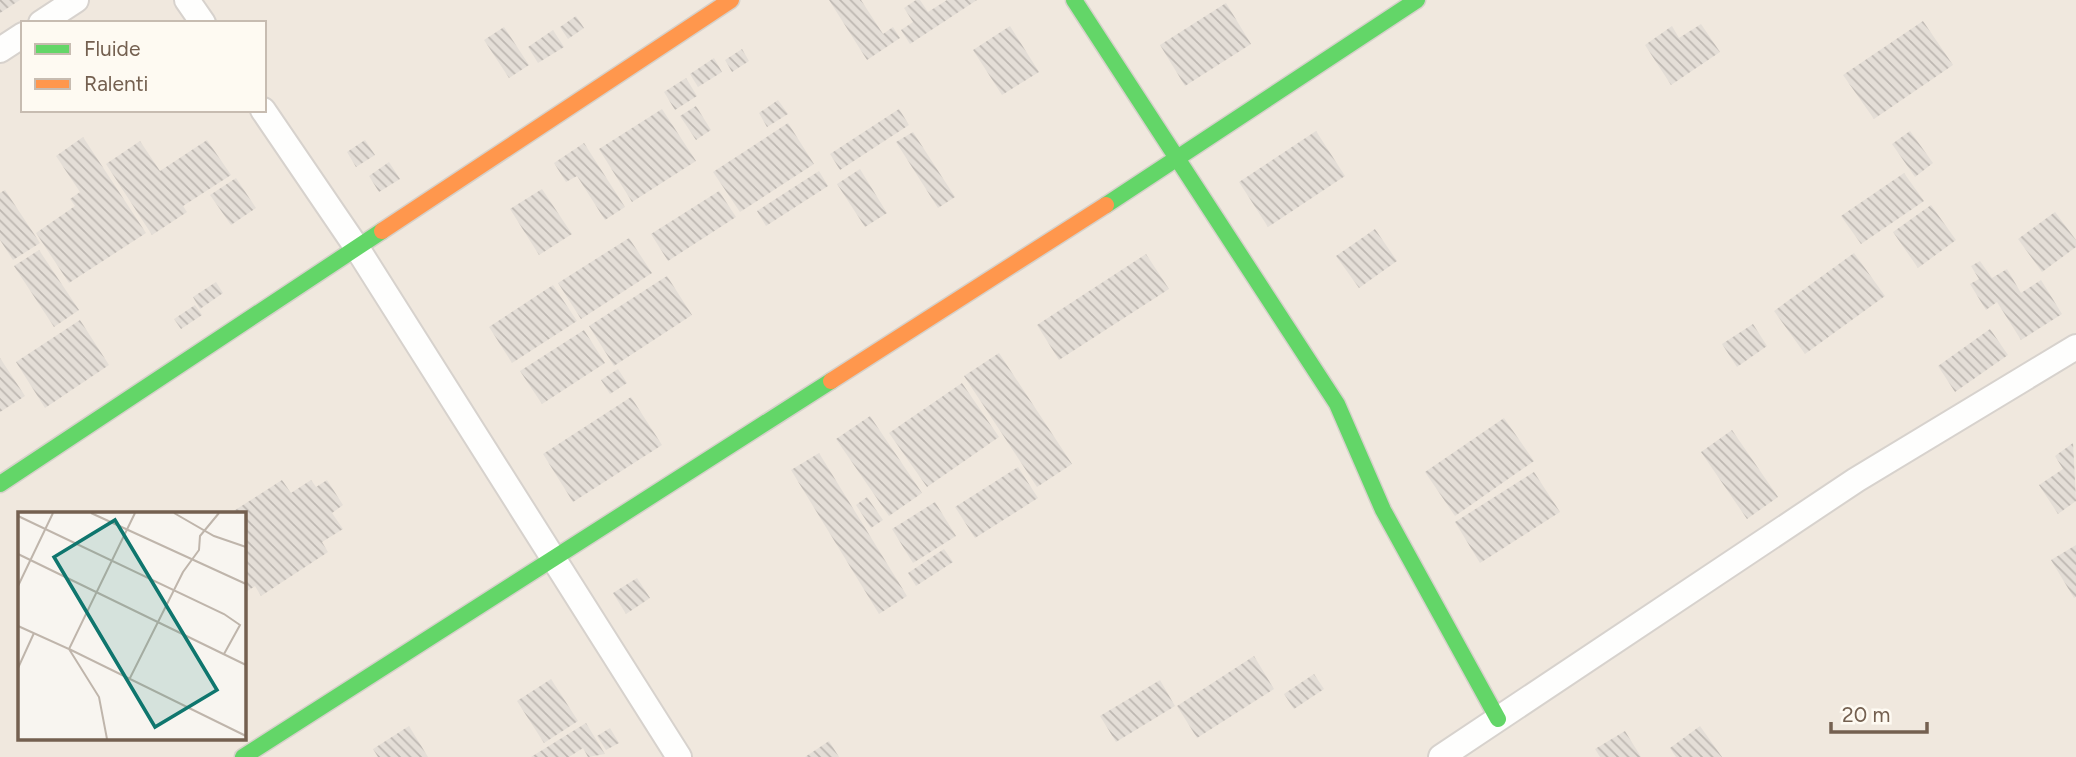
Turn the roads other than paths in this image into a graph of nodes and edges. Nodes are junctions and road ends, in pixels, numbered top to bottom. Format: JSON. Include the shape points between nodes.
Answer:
{"nodes":[{"id":1,"x":76,"y":0,"type":"edge"},
{"id":2,"x":187,"y":0,"type":"edge"},
{"id":3,"x":730,"y":0,"type":"edge"},
{"id":4,"x":1074,"y":0,"type":"edge"},
{"id":5,"x":1417,"y":0,"type":"edge"},
{"id":6,"x":44,"y":21,"type":"edge"},
{"id":7,"x":202,"y":21,"type":"edge"},
{"id":8,"x":21,"y":36,"type":"edge"},
{"id":9,"x":0,"y":50,"type":"edge"},
{"id":10,"x":264,"y":112,"type":"edge"},
{"id":11,"x":1179,"y":161,"type":"junction"},
{"id":12,"x":357,"y":248,"type":"junction"},
{"id":13,"x":2076,"y":347,"type":"edge"},
{"id":14,"x":0,"y":484,"type":"edge"},
{"id":15,"x":552,"y":557,"type":"junction"},
{"id":16,"x":1498,"y":719,"type":"junction"},
{"id":17,"x":243,"y":757,"type":"edge"},
{"id":18,"x":679,"y":757,"type":"edge"},
{"id":19,"x":1441,"y":757,"type":"edge"}],
"edges":[{"from":1,"to":6,"type":"street"},
{"from":2,"to":7,"type":"street"},
{"from":3,"to":12,"type":"street"},
{"from":4,"to":11,"type":"street"},
{"from":5,"to":11,"type":"street"},
{"from":8,"to":9,"type":"street"},
{"from":10,"to":12,"type":"street"},
{"from":11,"to":15,"type":"street"},
{"from":11,"to":16,"type":"street","via":[[1337,404],[1383,510]]},
{"from":12,"to":14,"type":"street"},
{"from":12,"to":15,"type":"street"},
{"from":13,"to":16,"type":"street","via":[[1856,480]]},
{"from":15,"to":17,"type":"street"},
{"from":15,"to":18,"type":"street"},
{"from":16,"to":19,"type":"street"}]}
